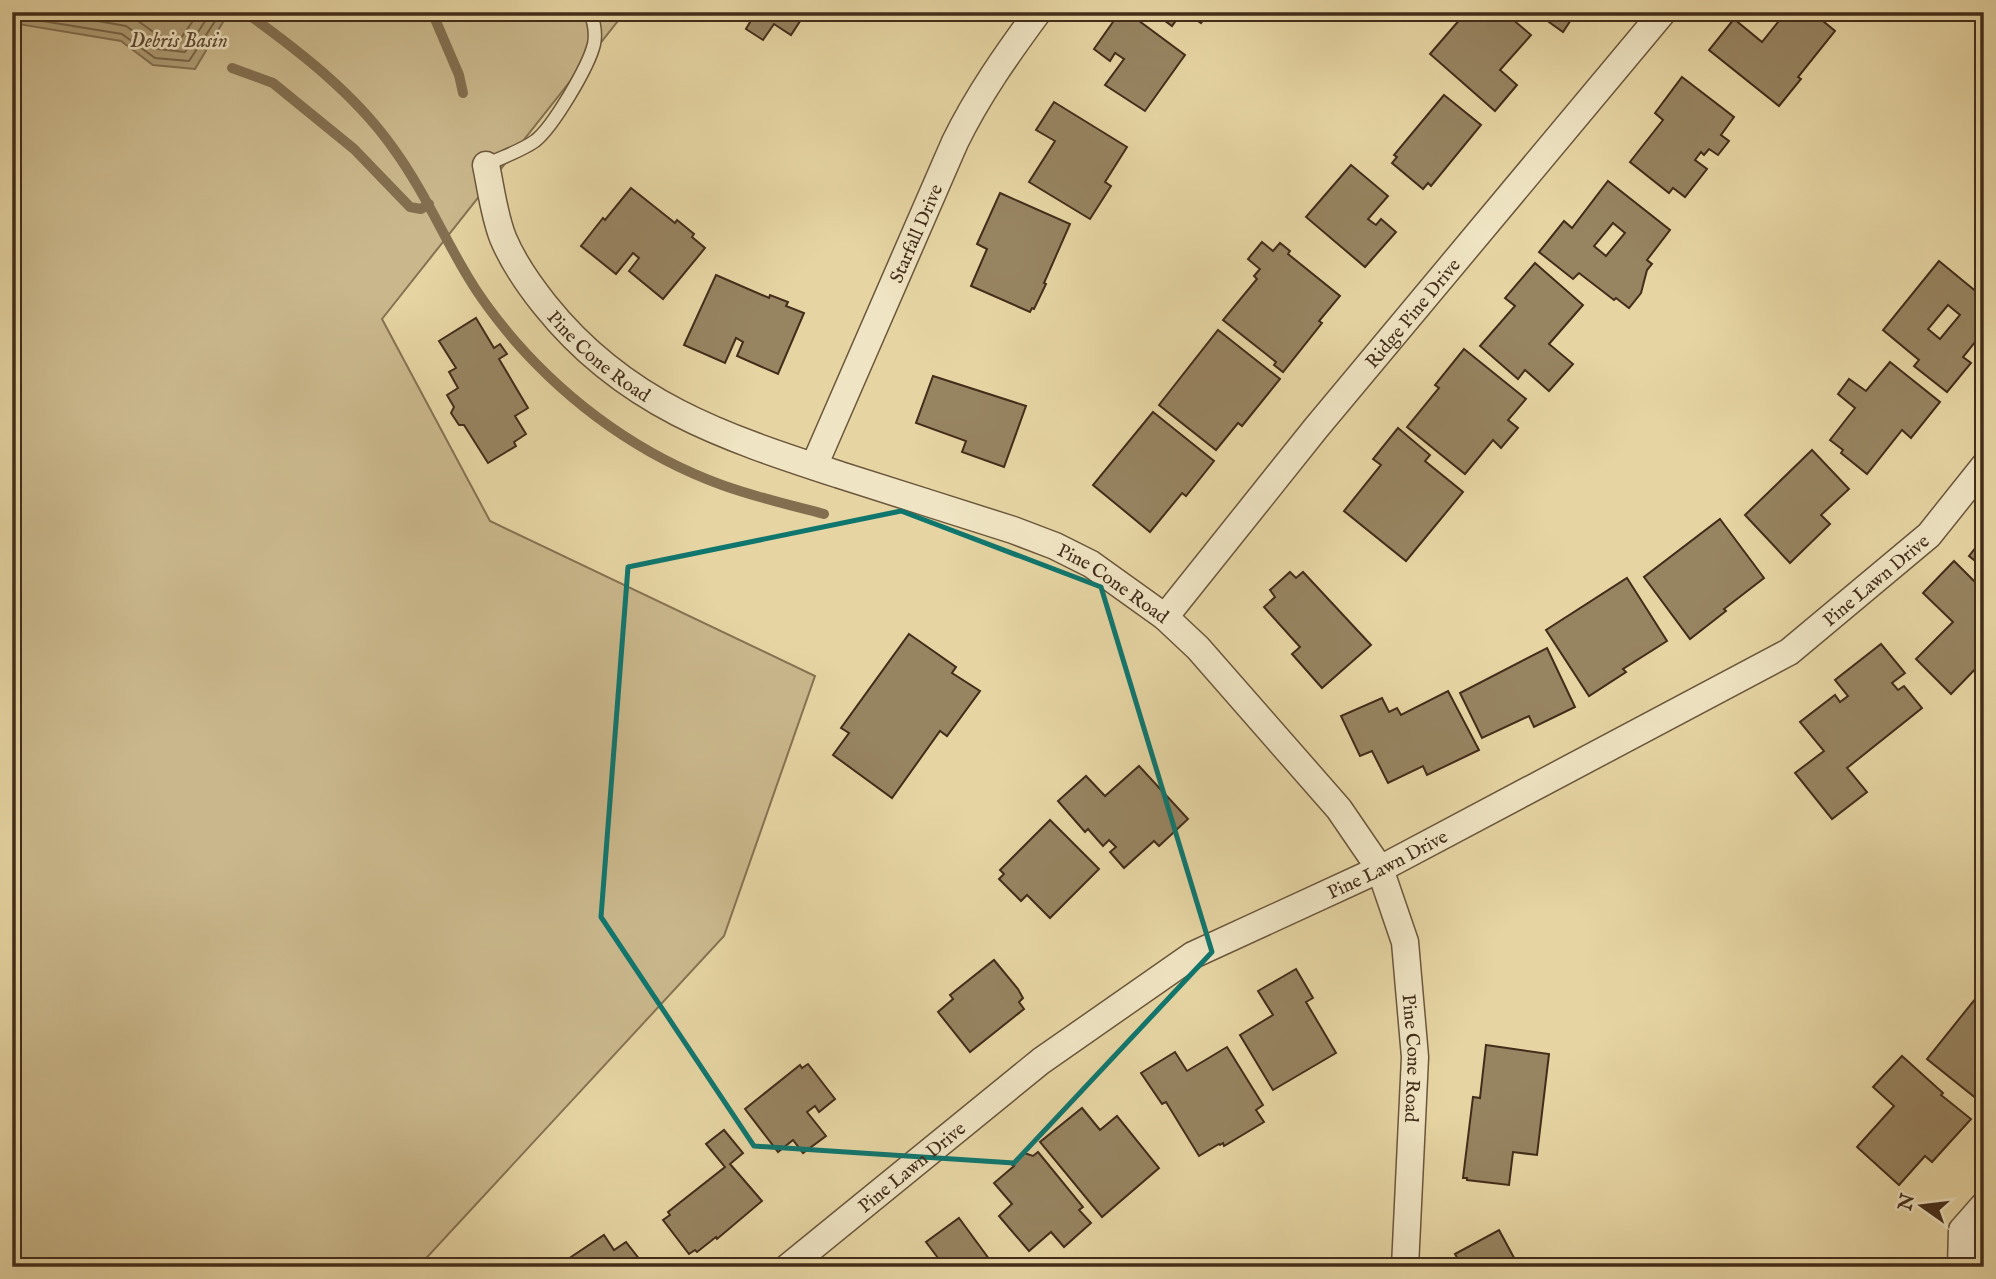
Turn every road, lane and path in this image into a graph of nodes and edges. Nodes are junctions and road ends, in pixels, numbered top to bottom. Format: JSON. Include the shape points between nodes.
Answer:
{"nodes":[{"id":1,"x":590,"y":12,"type":"edge"},
{"id":2,"x":1038,"y":12,"type":"edge"},
{"id":3,"x":1663,"y":12,"type":"edge"},
{"id":4,"x":486,"y":165,"type":"joint"},
{"id":5,"x":814,"y":466,"type":"junction"},
{"id":6,"x":1984,"y":466,"type":"edge"},
{"id":7,"x":1165,"y":617,"type":"junction"},
{"id":8,"x":1380,"y":869,"type":"junction"},
{"id":9,"x":1984,"y":1205,"type":"edge"},
{"id":10,"x":788,"y":1267,"type":"edge"},
{"id":11,"x":1405,"y":1267,"type":"edge"},
{"id":12,"x":1961,"y":1267,"type":"edge"}],
"edges":[{"from":1,"to":4,"type":"lane","via":[[594,43],[574,87],[540,136]]},
{"from":2,"to":5,"type":"street","name":"Starfall Drive","via":[[965,122]]},
{"from":3,"to":7,"type":"street","name":"Ridge Pine Drive","via":[[1324,417]]},
{"from":4,"to":5,"type":"street","name":"Pine Cone Road","via":[[497,221],[512,256],[539,298],[583,346],[671,411]]},
{"from":5,"to":7,"type":"street","name":"Pine Cone Road","via":[[1055,546],[1091,564]]},
{"from":6,"to":8,"type":"street","name":"Pine Lawn Drive","via":[[1929,535],[1789,652]]},
{"from":7,"to":8,"type":"street","name":"Pine Cone Road","via":[[1198,648],[1339,809]]},
{"from":8,"to":10,"type":"street","name":"Pine Lawn Drive","via":[[1193,955],[1041,1061]]},
{"from":8,"to":11,"type":"street","name":"Pine Cone Road","via":[[1405,942],[1415,1057]]},
{"from":9,"to":12,"type":"street","via":[[1962,1230]]}]}
